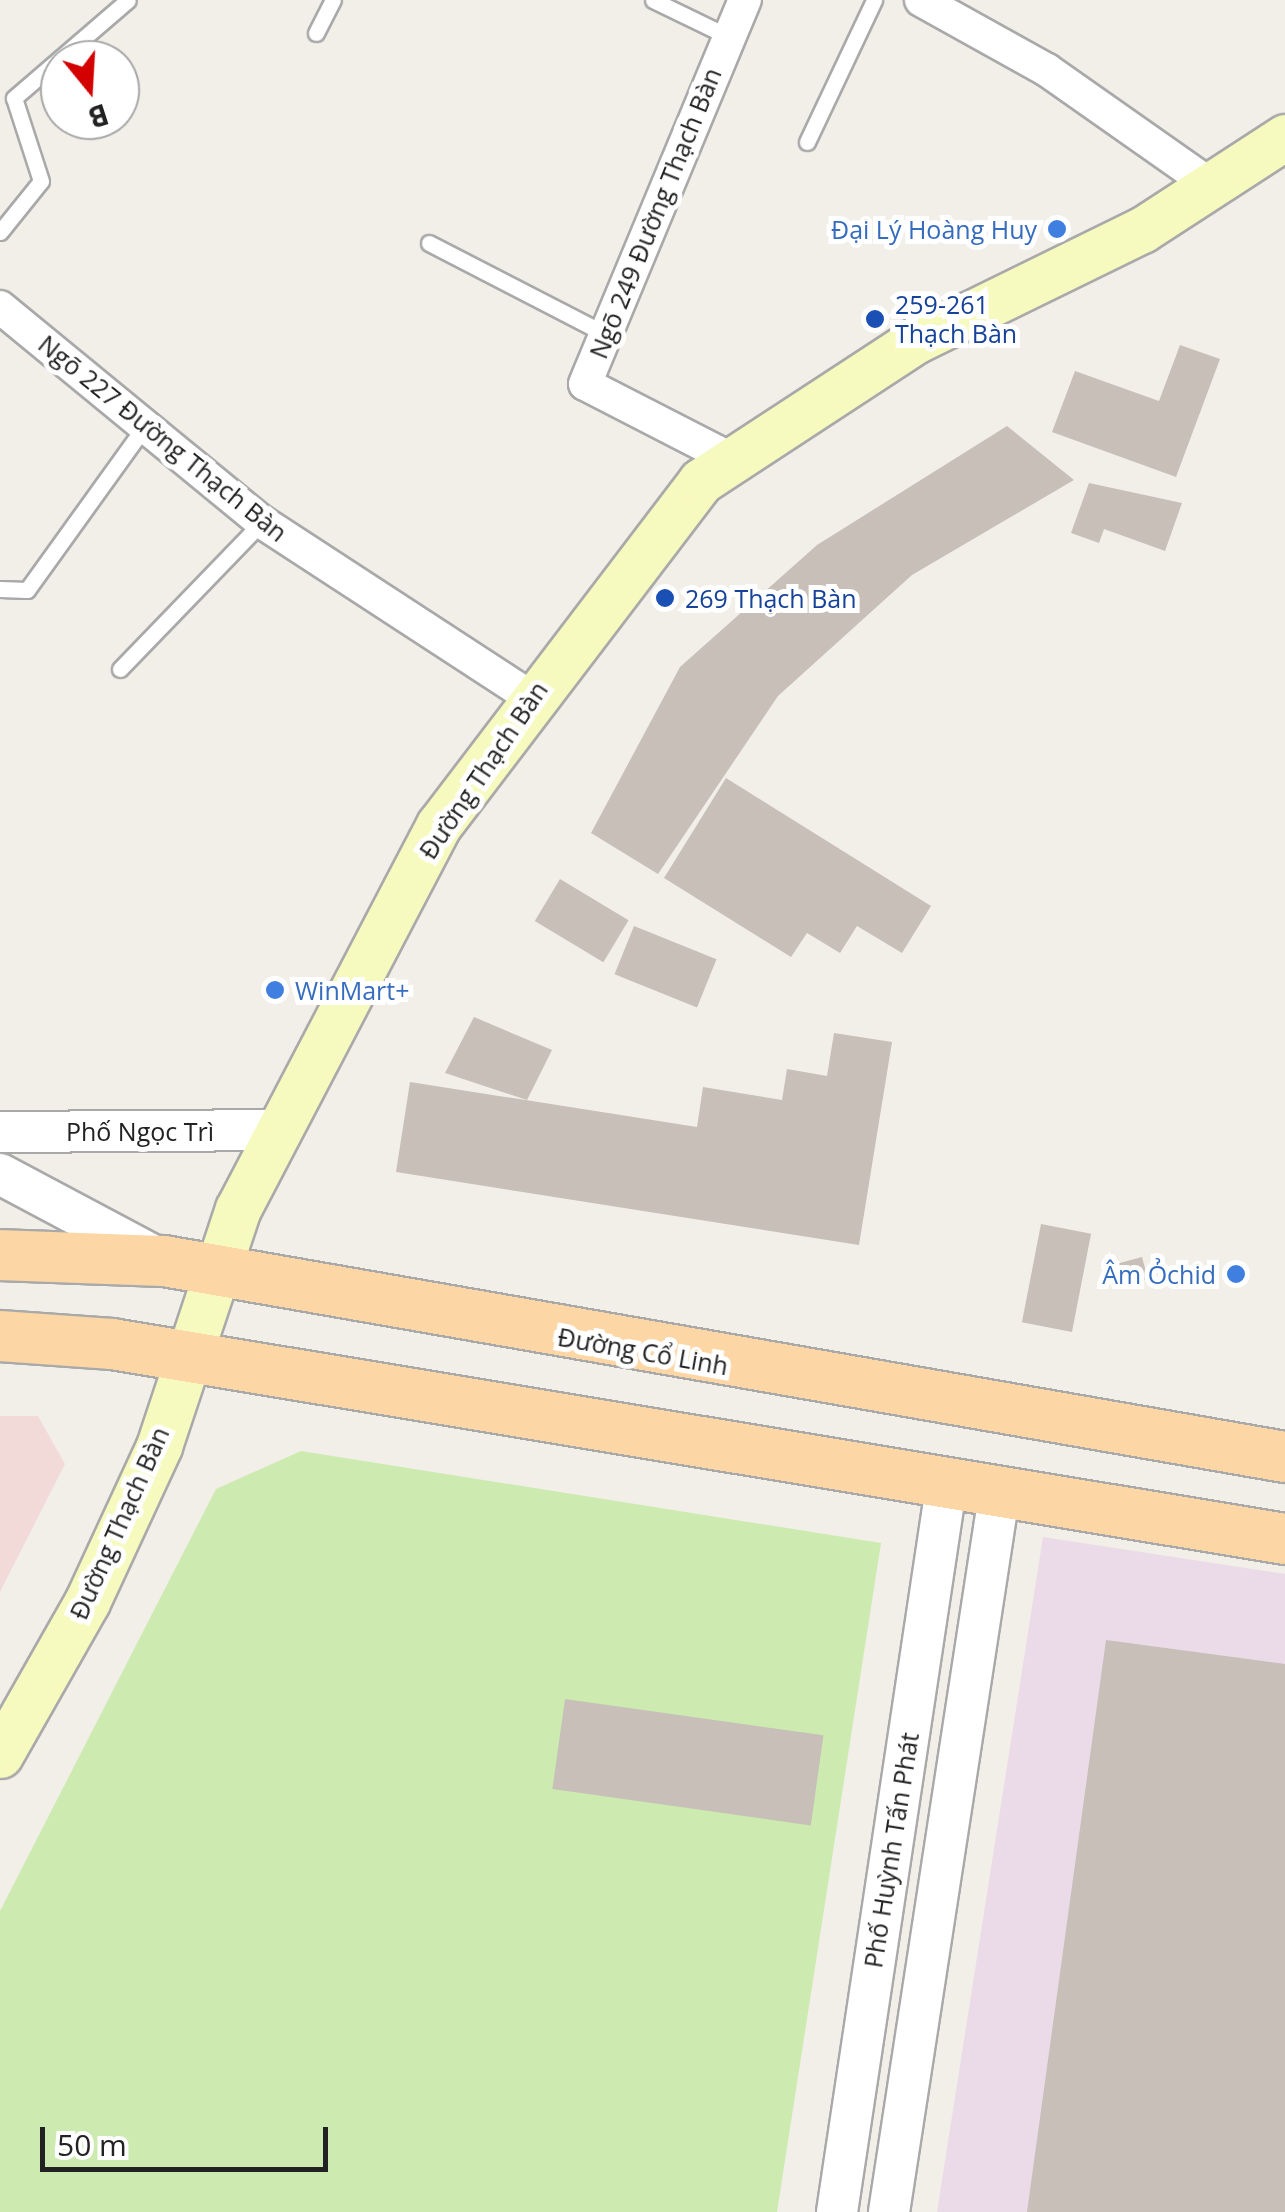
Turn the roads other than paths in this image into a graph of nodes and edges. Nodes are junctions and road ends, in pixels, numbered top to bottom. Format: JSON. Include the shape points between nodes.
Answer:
{"nodes":[{"id":1,"x":128,"y":0,"type":"edge"},
{"id":2,"x":333,"y":0,"type":"edge"},
{"id":3,"x":653,"y":0,"type":"edge"},
{"id":4,"x":746,"y":0,"type":"edge"},
{"id":5,"x":874,"y":0,"type":"edge"},
{"id":6,"x":921,"y":0,"type":"edge"},
{"id":7,"x":316,"y":34,"type":"dead end"},
{"id":8,"x":726,"y":36,"type":"junction"},
{"id":9,"x":807,"y":142,"type":"dead end"},
{"id":10,"x":1282,"y":143,"type":"edge"},
{"id":11,"x":1212,"y":186,"type":"junction"},
{"id":12,"x":0,"y":232,"type":"edge"},
{"id":13,"x":429,"y":242,"type":"dead end"},
{"id":14,"x":0,"y":307,"type":"edge"},
{"id":15,"x":605,"y":334,"type":"junction"},
{"id":16,"x":144,"y":427,"type":"junction"},
{"id":17,"x":733,"y":460,"type":"junction"},
{"id":18,"x":262,"y":522,"type":"junction"},
{"id":19,"x":0,"y":589,"type":"edge"},
{"id":20,"x":120,"y":669,"type":"dead end"},
{"id":21,"x":530,"y":696,"type":"junction"},
{"id":22,"x":279,"y":1130,"type":"junction"},
{"id":23,"x":0,"y":1132,"type":"edge"},
{"id":24,"x":0,"y":1174,"type":"edge"},
{"id":25,"x":0,"y":1255,"type":"edge"},
{"id":26,"x":164,"y":1261,"type":"junction"},
{"id":27,"x":214,"y":1270,"type":"junction"},
{"id":28,"x":0,"y":1336,"type":"edge"},
{"id":29,"x":183,"y":1359,"type":"junction"},
{"id":30,"x":1285,"y":1457,"type":"edge"},
{"id":31,"x":946,"y":1488,"type":"junction"},
{"id":32,"x":999,"y":1496,"type":"junction"},
{"id":33,"x":1285,"y":1539,"type":"edge"},
{"id":34,"x":0,"y":1755,"type":"edge"},
{"id":35,"x":837,"y":2212,"type":"edge"},
{"id":36,"x":889,"y":2212,"type":"edge"}],
"edges":[{"from":1,"to":12,"type":"lane","via":[[14,98],[40,181]]},
{"from":2,"to":7,"type":"lane"},
{"from":3,"to":8,"type":"lane"},
{"from":4,"to":8,"type":"street","name":"Ngõ 249 Đường Thạch Bàn"},
{"from":5,"to":9,"type":"lane"},
{"from":6,"to":11,"type":"street","via":[[1048,70]]},
{"from":8,"to":15,"type":"street","name":"Ngõ 249 Đường Thạch Bàn"},
{"from":10,"to":11,"type":"main road","name":"Đường Thạch Bàn"},
{"from":11,"to":17,"type":"main road","name":"Đường Thạch Bàn","via":[[915,340]]},
{"from":13,"to":15,"type":"lane"},
{"from":14,"to":16,"type":"street","name":"Ngõ 227 Đường Thạch Bàn"},
{"from":15,"to":17,"type":"street","name":"Ngõ 249 Đường Thạch Bàn","via":[[585,384]]},
{"from":16,"to":18,"type":"street","name":"Ngõ 227 Đường Thạch Bàn"},
{"from":16,"to":19,"type":"lane","via":[[27,590]]},
{"from":17,"to":21,"type":"main road","name":"Đường Thạch Bàn","via":[[701,482]]},
{"from":18,"to":20,"type":"lane"},
{"from":18,"to":21,"type":"street","name":"Ngõ 227 Đường Thạch Bàn"},
{"from":21,"to":22,"type":"main road","name":"Đường Thạch Bàn","via":[[439,825]]},
{"from":22,"to":23,"type":"street","name":"Phố Ngọc Trì"},
{"from":22,"to":27,"type":"main road","name":"Đường Thạch Bàn"},
{"from":24,"to":26,"type":"street"},
{"from":25,"to":26,"type":"main road","name":"Đường Cổ Linh"},
{"from":26,"to":27,"type":"main road","name":"Đường Cổ Linh"},
{"from":27,"to":29,"type":"main road","name":"Đường Thạch Bàn"},
{"from":27,"to":30,"type":"main road","name":"Đường Cổ Linh"},
{"from":28,"to":29,"type":"main road"},
{"from":29,"to":31,"type":"main road"},
{"from":29,"to":34,"type":"main road","name":"Đường Thạch Bàn","via":[[159,1446],[87,1602]]},
{"from":31,"to":32,"type":"main road"},
{"from":31,"to":35,"type":"street","name":"Phố Huỳnh Tấn Phát"},
{"from":32,"to":33,"type":"main road"},
{"from":32,"to":36,"type":"street"}]}
